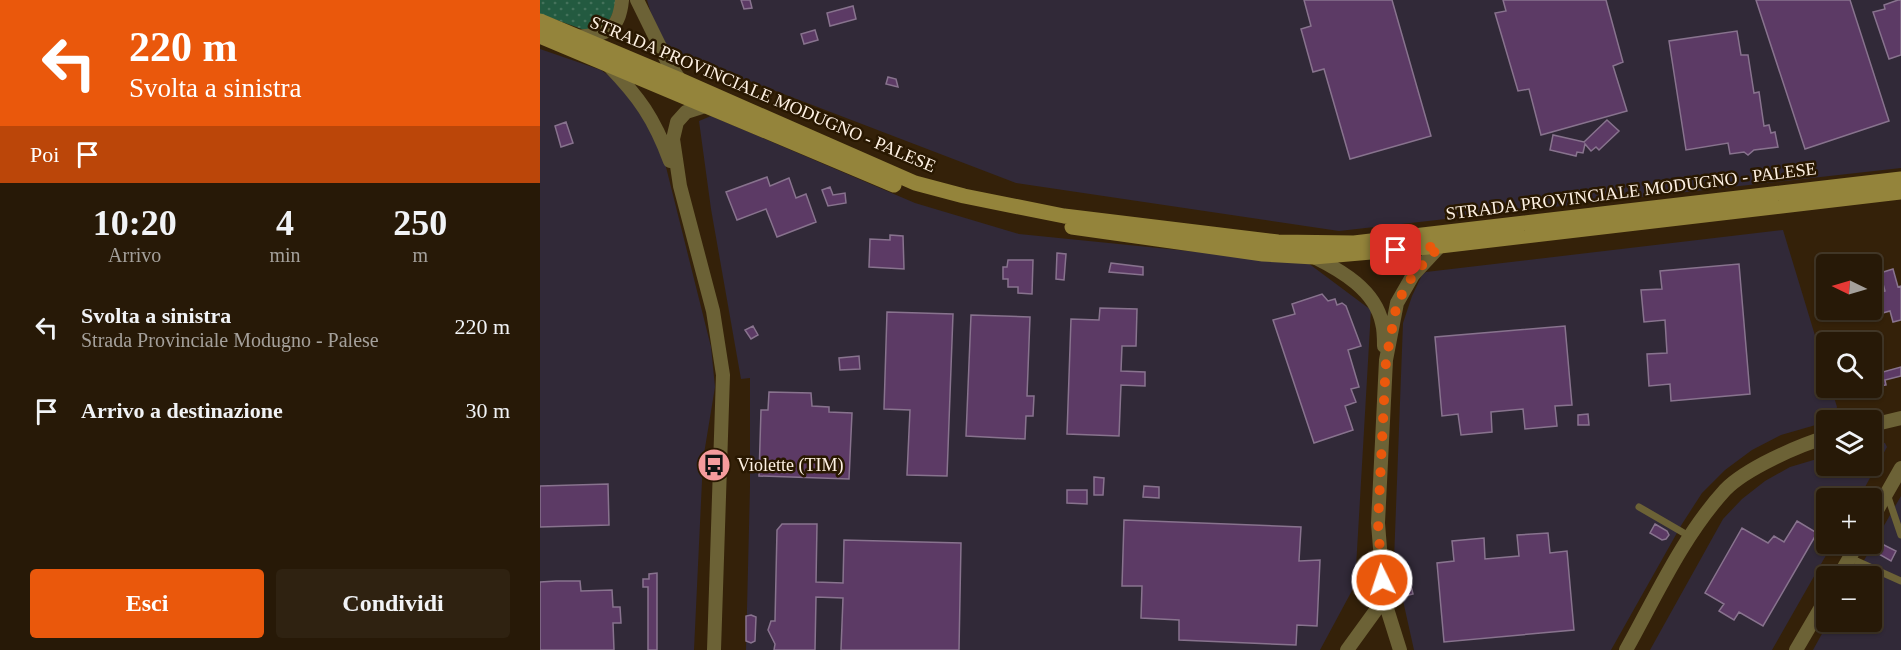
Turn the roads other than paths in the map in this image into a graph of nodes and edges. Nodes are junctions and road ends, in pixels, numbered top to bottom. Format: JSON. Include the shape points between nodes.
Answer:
{"nodes":[{"id":1,"x":622,"y":0,"type":"edge"},
{"id":2,"x":637,"y":0,"type":"edge"},
{"id":3,"x":540,"y":21,"type":"edge"},
{"id":4,"x":540,"y":36,"type":"edge"},
{"id":5,"x":577,"y":37,"type":"junction"},
{"id":6,"x":606,"y":63,"type":"junction"},
{"id":7,"x":680,"y":80,"type":"junction"},
{"id":8,"x":705,"y":106,"type":"junction"},
{"id":9,"x":1901,"y":179,"type":"edge"},
{"id":10,"x":680,"y":186,"type":"junction"},
{"id":11,"x":1901,"y":192,"type":"edge"},
{"id":12,"x":1440,"y":246,"type":"junction"},
{"id":13,"x":1314,"y":257,"type":"junction"},
{"id":14,"x":1386,"y":360,"type":"junction"},
{"id":15,"x":1901,"y":418,"type":"edge"},
{"id":16,"x":1882,"y":423,"type":"edge"},
{"id":17,"x":1816,"y":441,"type":"edge"},
{"id":18,"x":1901,"y":468,"type":"edge"},
{"id":19,"x":1887,"y":493,"type":"junction"},
{"id":20,"x":1882,"y":502,"type":"edge"},
{"id":21,"x":1639,"y":507,"type":"dead end"},
{"id":22,"x":1901,"y":535,"type":"edge"},
{"id":23,"x":1689,"y":536,"type":"junction"},
{"id":24,"x":1852,"y":554,"type":"edge"},
{"id":25,"x":1850,"y":558,"type":"junction"},
{"id":26,"x":1845,"y":566,"type":"edge"},
{"id":27,"x":1901,"y":581,"type":"edge"},
{"id":28,"x":1383,"y":599,"type":"junction"},
{"id":29,"x":1816,"y":616,"type":"edge"},
{"id":30,"x":714,"y":650,"type":"edge"},
{"id":31,"x":1347,"y":650,"type":"edge"},
{"id":32,"x":1400,"y":650,"type":"edge"},
{"id":33,"x":1626,"y":650,"type":"edge"},
{"id":34,"x":1796,"y":650,"type":"edge"}],
"edges":[{"from":1,"to":5,"type":"street","via":[[616,23],[610,29],[603,34]]},
{"from":2,"to":7,"type":"street"},
{"from":3,"to":5,"type":"main road","name":"STRADA PROVINCIALE MODUGNO - PALESE"},
{"from":4,"to":6,"type":"main road","name":"STRADA PROVINCIALE MODUGNO - PALESE"},
{"from":5,"to":7,"type":"main road","name":"STRADA PROVINCIALE MODUGNO - PALESE"},
{"from":6,"to":8,"type":"main road","name":"STRADA PROVINCIALE MODUGNO - PALESE"},
{"from":6,"to":10,"type":"street","via":[[648,112]]},
{"from":7,"to":9,"type":"main road","name":"STRADA PROVINCIALE MODUGNO - PALESE","via":[[915,183],[1064,216],[1278,242],[1354,243]]},
{"from":8,"to":10,"type":"street","via":[[686,112],[677,122],[673,139]]},
{"from":8,"to":13,"type":"main road","name":"STRADA PROVINCIALE MODUGNO - PALESE","via":[[911,192],[962,206],[1063,226],[1263,254]]},
{"from":10,"to":30,"type":"street","via":[[712,311],[723,375]]},
{"from":11,"to":12,"type":"main road","name":"STRADA PROVINCIALE MODUGNO - PALESE"},
{"from":12,"to":13,"type":"main road","name":"STRADA PROVINCIALE MODUGNO - PALESE"},
{"from":12,"to":14,"type":"street","via":[[1413,275],[1397,303]]},
{"from":13,"to":14,"type":"street","via":[[1349,276],[1368,294],[1382,322]]},
{"from":14,"to":28,"type":"street","via":[[1378,523]]},
{"from":15,"to":16,"type":"street"},
{"from":17,"to":23,"type":"street","via":[[1768,460],[1727,488]]},
{"from":18,"to":19,"type":"street"},
{"from":19,"to":20,"type":"street"},
{"from":19,"to":22,"type":"lane"},
{"from":21,"to":23,"type":"lane"},
{"from":23,"to":33,"type":"street"},
{"from":24,"to":25,"type":"street"},
{"from":25,"to":26,"type":"street"},
{"from":25,"to":27,"type":"lane"},
{"from":28,"to":31,"type":"street"},
{"from":28,"to":32,"type":"street"},
{"from":29,"to":34,"type":"street"}]}
